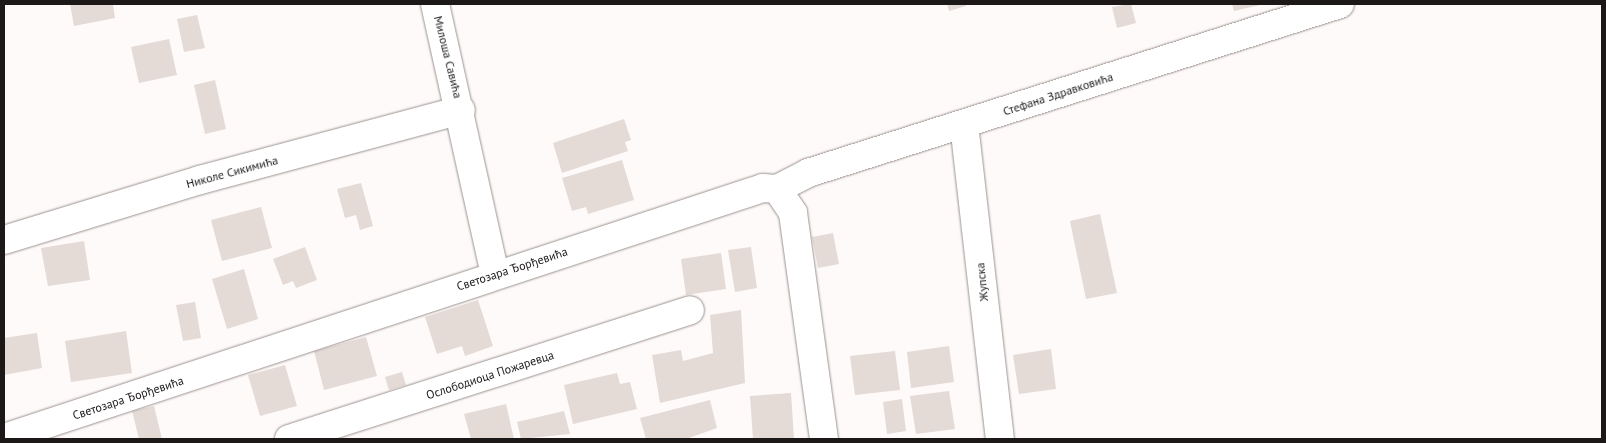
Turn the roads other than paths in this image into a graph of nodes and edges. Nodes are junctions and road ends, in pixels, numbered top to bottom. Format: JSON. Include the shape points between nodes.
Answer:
{"nodes":[{"id":1,"x":435,"y":4,"type":"edge"},
{"id":2,"x":1340,"y":4,"type":"edge"},
{"id":3,"x":461,"y":110,"type":"junction"},
{"id":4,"x":964,"y":124,"type":"junction"},
{"id":5,"x":777,"y":189,"type":"junction"},
{"id":6,"x":4,"y":240,"type":"edge"},
{"id":7,"x":495,"y":274,"type":"junction"},
{"id":8,"x":690,"y":310,"type":"dead end"},
{"id":9,"x":4,"y":438,"type":"edge"},
{"id":10,"x":289,"y":439,"type":"edge"},
{"id":11,"x":824,"y":439,"type":"edge"},
{"id":12,"x":1000,"y":439,"type":"edge"}],
"edges":[{"from":1,"to":3,"type":"street","name":"Милоша Савића"},
{"from":2,"to":4,"type":"street","name":"Стефана Здравковића"},
{"from":3,"to":6,"type":"street","name":"Николе Сикимића","via":[[200,180]]},
{"from":3,"to":7,"type":"street","name":"Милоша Савића"},
{"from":4,"to":5,"type":"street","name":"Стефана Здравковића","via":[[808,172]]},
{"from":4,"to":12,"type":"street","name":"Жупска"},
{"from":5,"to":7,"type":"street","name":"Светозара Ђорђевића","via":[[762,188]]},
{"from":5,"to":11,"type":"street","via":[[793,213]]},
{"from":7,"to":9,"type":"street","name":"Светозара Ђорђевића"},
{"from":8,"to":10,"type":"street","name":"Ослободиоца Пожаревца"}]}
